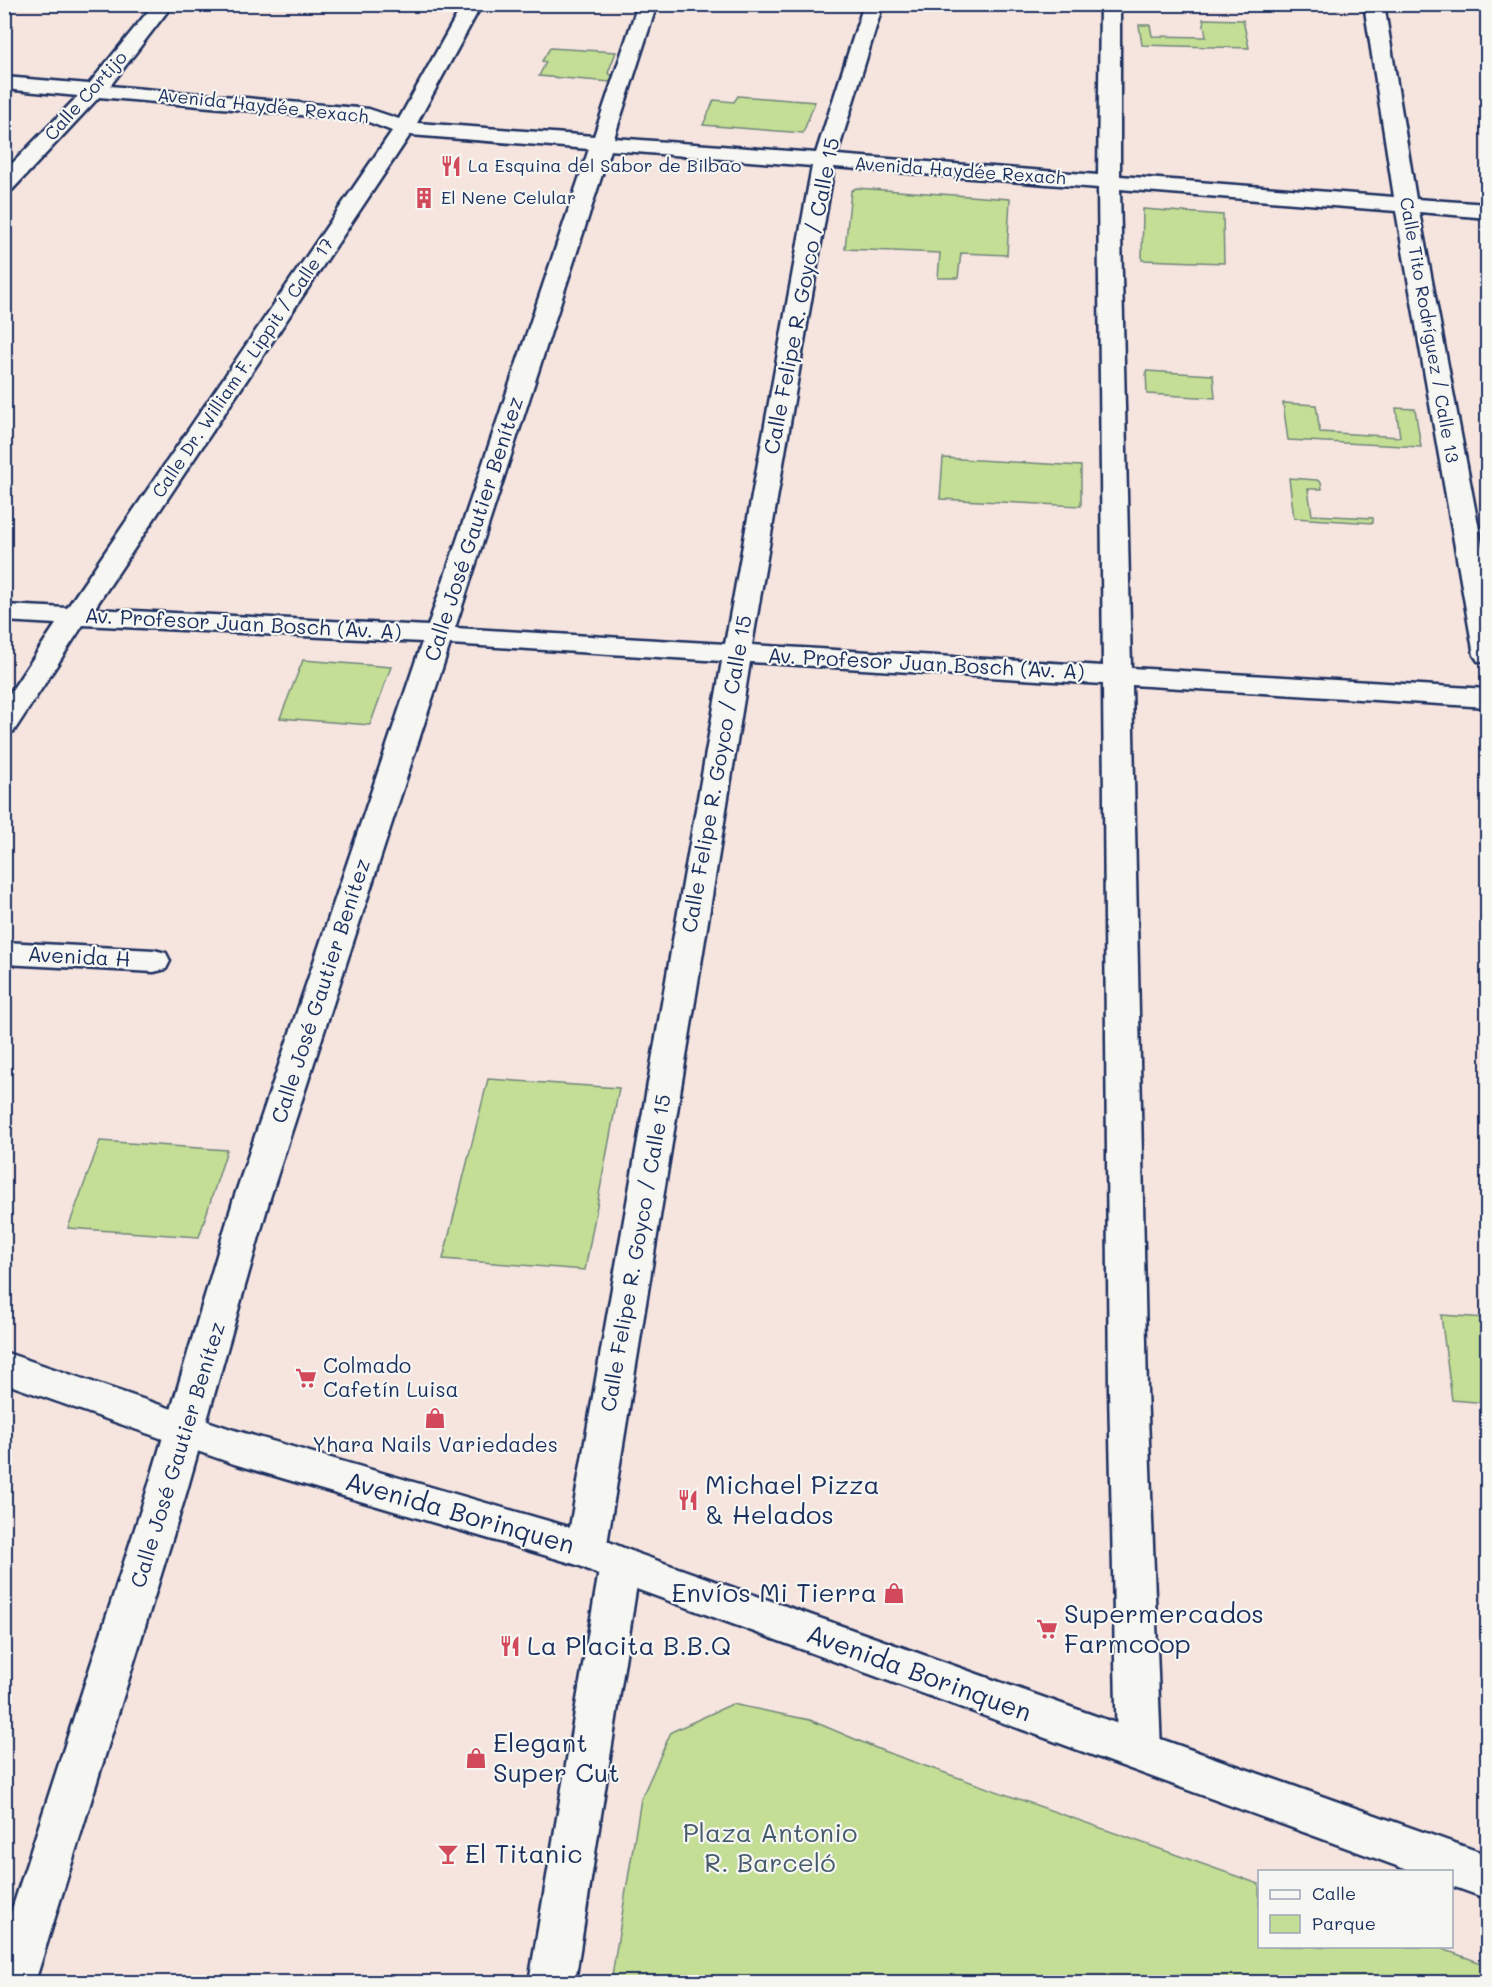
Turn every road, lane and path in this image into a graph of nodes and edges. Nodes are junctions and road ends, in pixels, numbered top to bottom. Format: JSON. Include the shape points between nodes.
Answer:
{"nodes":[{"id":1,"x":164,"y":4,"type":"edge"},
{"id":2,"x":473,"y":4,"type":"edge"},
{"id":3,"x":648,"y":4,"type":"edge"},
{"id":4,"x":874,"y":4,"type":"edge"},
{"id":5,"x":1110,"y":4,"type":"edge"},
{"id":6,"x":1374,"y":4,"type":"edge"},
{"id":7,"x":4,"y":83,"type":"edge"},
{"id":8,"x":94,"y":90,"type":"junction"},
{"id":9,"x":404,"y":128,"type":"junction"},
{"id":10,"x":601,"y":143,"type":"junction"},
{"id":11,"x":824,"y":161,"type":"junction"},
{"id":12,"x":1107,"y":182,"type":"junction"},
{"id":13,"x":4,"y":185,"type":"edge"},
{"id":14,"x":1406,"y":204,"type":"junction"},
{"id":15,"x":1488,"y":211,"type":"edge"},
{"id":16,"x":4,"y":613,"type":"edge"},
{"id":17,"x":77,"y":615,"type":"junction"},
{"id":18,"x":438,"y":635,"type":"junction"},
{"id":19,"x":737,"y":652,"type":"junction"},
{"id":20,"x":1488,"y":655,"type":"edge"},
{"id":21,"x":1116,"y":675,"type":"junction"},
{"id":22,"x":1488,"y":698,"type":"edge"},
{"id":23,"x":4,"y":725,"type":"edge"},
{"id":24,"x":4,"y":953,"type":"edge"},
{"id":25,"x":154,"y":962,"type":"dead end"},
{"id":26,"x":4,"y":1367,"type":"edge"},
{"id":27,"x":186,"y":1432,"type":"junction"},
{"id":28,"x":603,"y":1558,"type":"junction"},
{"id":29,"x":1139,"y":1751,"type":"junction"},
{"id":30,"x":1488,"y":1877,"type":"edge"},
{"id":31,"x":12,"y":1983,"type":"edge"},
{"id":32,"x":552,"y":1983,"type":"edge"}],
"edges":[{"from":1,"to":8,"type":"street","name":"Calle Cortijo"},
{"from":2,"to":9,"type":"street","name":"Calle Dr. William F. Lippit / Calle 17"},
{"from":3,"to":10,"type":"street","name":"Calle José Gautier Benítez"},
{"from":4,"to":11,"type":"street","name":"Calle Felipe R. Goyco / Calle 15"},
{"from":5,"to":12,"type":"street"},
{"from":6,"to":14,"type":"street","name":"Calle Tito Rodríguez / Calle 13"},
{"from":7,"to":8,"type":"street","name":"Avenida Haydée Rexach"},
{"from":8,"to":9,"type":"street","name":"Avenida Haydée Rexach","via":[[369,115]]},
{"from":8,"to":13,"type":"street","name":"Calle Cortijo"},
{"from":9,"to":10,"type":"street","name":"Avenida Haydée Rexach"},
{"from":9,"to":17,"type":"street","name":"Calle Dr. William F. Lippit / Calle 17"},
{"from":10,"to":11,"type":"street","name":"Avenida Haydée Rexach"},
{"from":10,"to":18,"type":"street","name":"Calle José Gautier Benítez"},
{"from":11,"to":12,"type":"street","name":"Avenida Haydée Rexach"},
{"from":11,"to":19,"type":"street","name":"Calle Felipe R. Goyco / Calle 15"},
{"from":12,"to":14,"type":"street","name":"Avenida Haydée Rexach"},
{"from":12,"to":21,"type":"street"},
{"from":14,"to":15,"type":"street","name":"Avenida Haydée Rexach"},
{"from":14,"to":20,"type":"street","name":"Calle Tito Rodríguez / Calle 13"},
{"from":16,"to":17,"type":"street","name":"Av. Profesor Juan Bosch (Av. A)"},
{"from":17,"to":18,"type":"street","name":"Av. Profesor Juan Bosch (Av. A)"},
{"from":17,"to":23,"type":"street","name":"Calle Dr. William F. Lippit / Calle 17"},
{"from":18,"to":19,"type":"street","name":"Av. Profesor Juan Bosch (Av. A)"},
{"from":18,"to":27,"type":"street","name":"Calle José Gautier Benítez","via":[[252,1197]]},
{"from":19,"to":21,"type":"street","name":"Av. Profesor Juan Bosch (Av. A)"},
{"from":19,"to":28,"type":"street","name":"Calle Felipe R. Goyco / Calle 15"},
{"from":21,"to":22,"type":"street","name":"Av. Profesor Juan Bosch (Av. A)"},
{"from":21,"to":29,"type":"street","via":[[1130,1500]]},
{"from":24,"to":25,"type":"street","name":"Avenida H"},
{"from":26,"to":27,"type":"street","name":"Avenida Borinquen"},
{"from":27,"to":28,"type":"street","name":"Avenida Borinquen"},
{"from":27,"to":31,"type":"street","name":"Calle José Gautier Benítez"},
{"from":28,"to":29,"type":"street","name":"Avenida Borinquen"},
{"from":28,"to":32,"type":"street","name":"Calle Felipe R. Goyco / Calle 15"},
{"from":29,"to":30,"type":"street","name":"Avenida Borinquen"}]}
